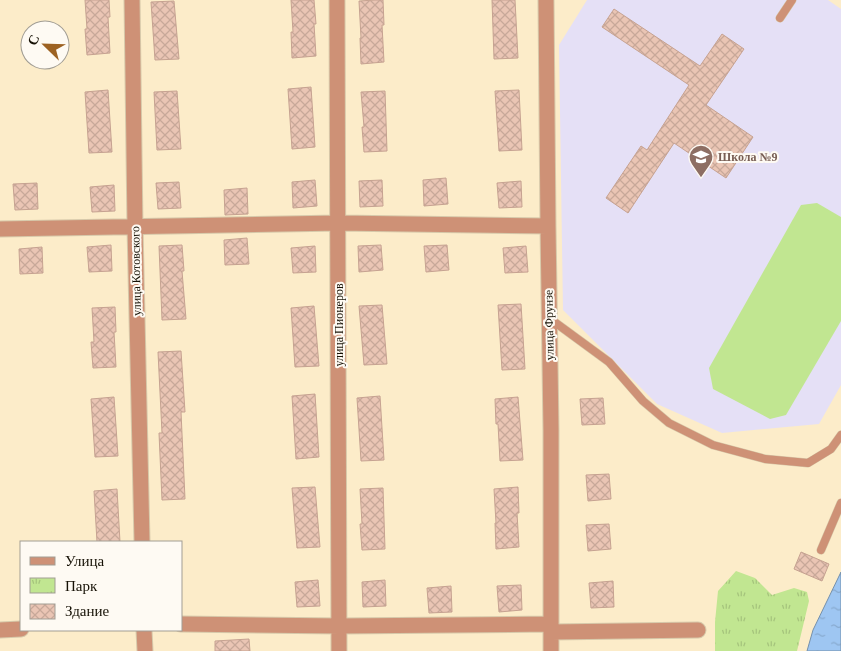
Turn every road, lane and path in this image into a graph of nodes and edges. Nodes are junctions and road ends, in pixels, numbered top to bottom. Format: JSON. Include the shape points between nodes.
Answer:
{"nodes":[{"id":1,"x":132,"y":0,"type":"edge"},
{"id":2,"x":337,"y":0,"type":"edge"},
{"id":3,"x":546,"y":0,"type":"edge"},
{"id":4,"x":792,"y":0,"type":"edge"},
{"id":5,"x":780,"y":18,"type":"dead end"},
{"id":6,"x":339,"y":223,"type":"junction"},
{"id":7,"x":548,"y":226,"type":"junction"},
{"id":8,"x":134,"y":227,"type":"junction"},
{"id":9,"x":0,"y":229,"type":"edge"},
{"id":10,"x":549,"y":318,"type":"junction"},
{"id":11,"x":841,"y":435,"type":"edge"},
{"id":12,"x":841,"y":503,"type":"edge"},
{"id":13,"x":142,"y":541,"type":"edge"},
{"id":14,"x":821,"y":550,"type":"dead end"},
{"id":15,"x":182,"y":624,"type":"edge"},
{"id":16,"x":340,"y":626,"type":"junction"},
{"id":17,"x":551,"y":628,"type":"junction"},
{"id":18,"x":20,"y":629,"type":"edge"},
{"id":19,"x":0,"y":630,"type":"edge"},
{"id":20,"x":698,"y":630,"type":"dead end"},
{"id":21,"x":144,"y":631,"type":"edge"},
{"id":22,"x":145,"y":651,"type":"edge"},
{"id":23,"x":340,"y":651,"type":"edge"},
{"id":24,"x":551,"y":651,"type":"edge"}],
"edges":[{"from":1,"to":8,"type":"street","name":"улица Котовского"},
{"from":2,"to":6,"type":"street","name":"улица Пионеров"},
{"from":3,"to":7,"type":"street","name":"улица Фрунзе"},
{"from":4,"to":5,"type":"lane"},
{"from":6,"to":7,"type":"street"},
{"from":6,"to":8,"type":"street"},
{"from":6,"to":16,"type":"street","name":"улица Пионеров"},
{"from":7,"to":10,"type":"street","name":"улица Фрунзе"},
{"from":8,"to":9,"type":"street"},
{"from":8,"to":13,"type":"street","name":"улица Котовского"},
{"from":10,"to":11,"type":"lane","via":[[609,362],[643,401],[670,423],[713,445],[765,459],[808,463],[831,449]]},
{"from":10,"to":17,"type":"street","name":"улица Фрунзе"},
{"from":12,"to":14,"type":"lane"},
{"from":15,"to":16,"type":"street"},
{"from":16,"to":17,"type":"street"},
{"from":16,"to":23,"type":"street","name":"улица Пионеров"},
{"from":17,"to":20,"type":"street"},
{"from":17,"to":24,"type":"street","name":"улица Фрунзе"},
{"from":18,"to":19,"type":"street"},
{"from":21,"to":22,"type":"street"}]}
